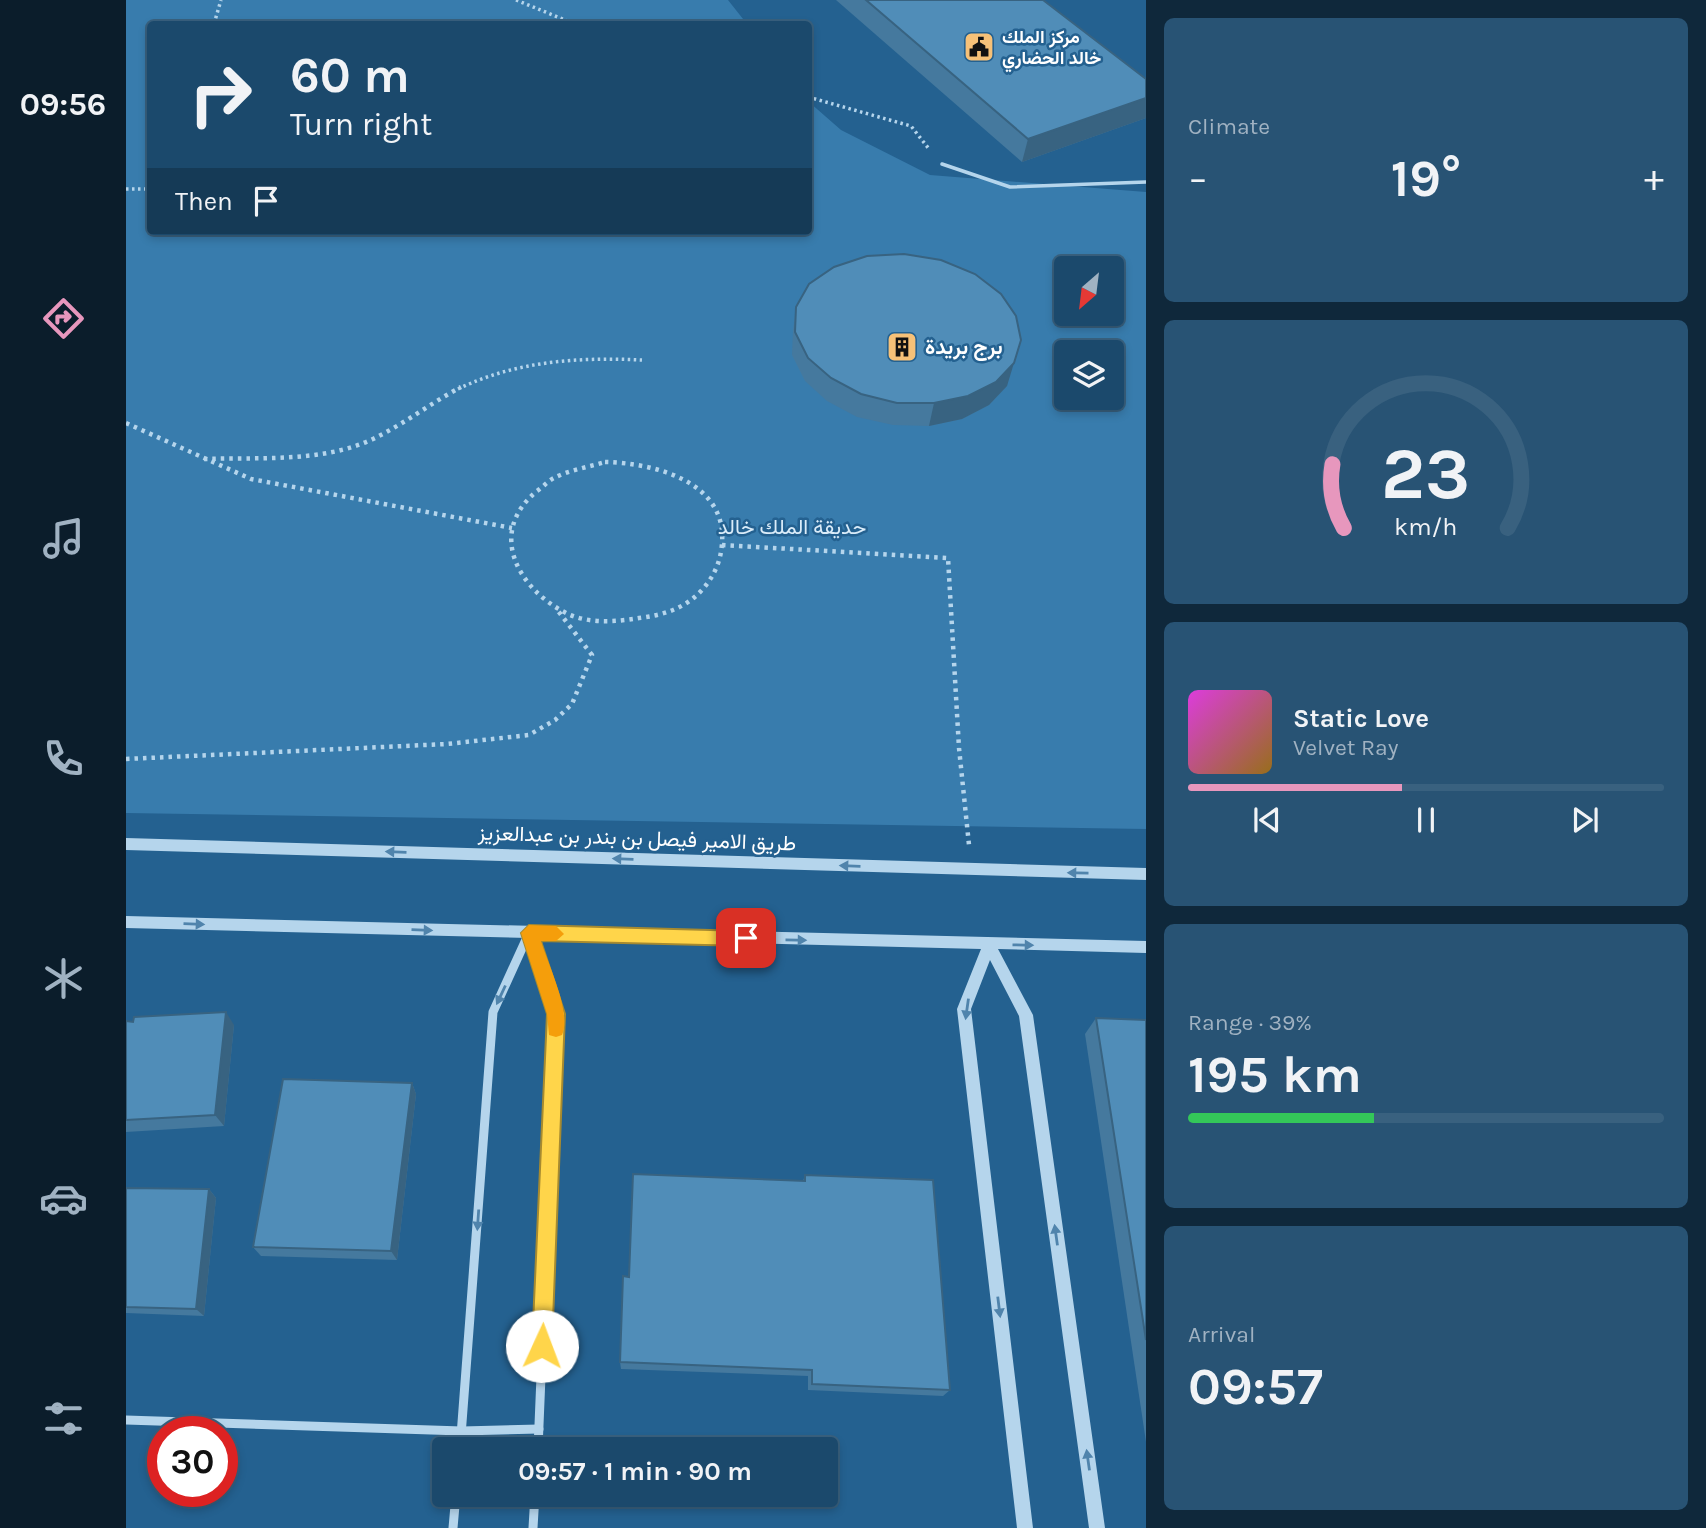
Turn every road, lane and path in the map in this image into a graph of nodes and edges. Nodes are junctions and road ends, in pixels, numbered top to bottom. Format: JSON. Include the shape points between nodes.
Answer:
{"nodes":[{"id":1,"x":221,"y":0,"type":"edge"},
{"id":2,"x":516,"y":0,"type":"edge"},
{"id":3,"x":215,"y":21,"type":"edge"},
{"id":4,"x":568,"y":21,"type":"edge"},
{"id":5,"x":812,"y":98,"type":"edge"},
{"id":6,"x":942,"y":164,"type":"joint"},
{"id":7,"x":1146,"y":182,"type":"edge"},
{"id":8,"x":126,"y":189,"type":"edge"},
{"id":9,"x":147,"y":189,"type":"edge"},
{"id":10,"x":642,"y":360,"type":"dead end"},
{"id":11,"x":126,"y":423,"type":"edge"},
{"id":12,"x":204,"y":459,"type":"junction"},
{"id":13,"x":512,"y":528,"type":"junction"},
{"id":14,"x":722,"y":545,"type":"junction"},
{"id":15,"x":556,"y":608,"type":"junction"},
{"id":16,"x":126,"y":759,"type":"edge"},
{"id":17,"x":126,"y":844,"type":"edge"},
{"id":18,"x":972,"y":870,"type":"junction"},
{"id":19,"x":1146,"y":874,"type":"edge"},
{"id":20,"x":126,"y":922,"type":"edge"},
{"id":21,"x":529,"y":933,"type":"junction"},
{"id":22,"x":989,"y":945,"type":"junction"},
{"id":23,"x":1146,"y":947,"type":"edge"},
{"id":24,"x":126,"y":1420,"type":"edge"},
{"id":25,"x":539,"y":1429,"type":"junction"},
{"id":26,"x":462,"y":1431,"type":"junction"},
{"id":27,"x":461,"y":1437,"type":"edge"},
{"id":28,"x":539,"y":1437,"type":"edge"},
{"id":29,"x":455,"y":1507,"type":"edge"},
{"id":30,"x":534,"y":1507,"type":"edge"},
{"id":31,"x":453,"y":1528,"type":"edge"},
{"id":32,"x":533,"y":1528,"type":"edge"},
{"id":33,"x":1025,"y":1528,"type":"edge"},
{"id":34,"x":1097,"y":1528,"type":"edge"}],
"edges":[{"from":1,"to":3,"type":"path"},
{"from":2,"to":4,"type":"path"},
{"from":5,"to":6,"type":"path","via":[[911,127]]},
{"from":6,"to":7,"type":"lane","via":[[1010,187]]},
{"from":8,"to":9,"type":"path"},
{"from":10,"to":12,"type":"path","via":[[583,357],[526,363],[476,380],[364,442],[294,455]]},
{"from":11,"to":12,"type":"path"},
{"from":12,"to":13,"type":"path","via":[[251,479],[290,488]]},
{"from":13,"to":14,"type":"path","via":[[525,500],[552,477],[583,466],[629,462],[673,474],[705,496],[721,521]]},
{"from":13,"to":15,"type":"path","via":[[513,566],[527,586]]},
{"from":14,"to":15,"type":"path","via":[[712,579],[689,601],[663,614],[607,622]]},
{"from":14,"to":18,"type":"path","via":[[948,558],[959,748]]},
{"from":15,"to":16,"type":"path","via":[[592,655],[572,704],[529,735],[447,744]]},
{"from":18,"to":17,"type":"street","name":"طريق الامير فيصل بن بندر بن عبدالعزيز","one_way":true},
{"from":19,"to":18,"type":"street","name":"طريق الامير فيصل بن بندر بن عبدالعزيز","one_way":true},
{"from":20,"to":21,"type":"street","one_way":true},
{"from":21,"to":22,"type":"street","one_way":true},
{"from":21,"to":25,"type":"street","via":[[556,1014]]},
{"from":21,"to":26,"type":"street","one_way":true,"via":[[493,1012]]},
{"from":22,"to":23,"type":"street","one_way":true},
{"from":22,"to":33,"type":"street","one_way":true,"via":[[964,1009]]},
{"from":34,"to":22,"type":"street","one_way":true,"via":[[1026,1015]]},
{"from":24,"to":26,"type":"street"},
{"from":25,"to":26,"type":"street"},
{"from":25,"to":28,"type":"street"},
{"from":26,"to":27,"type":"street"},
{"from":29,"to":31,"type":"street"},
{"from":30,"to":32,"type":"street"}]}
